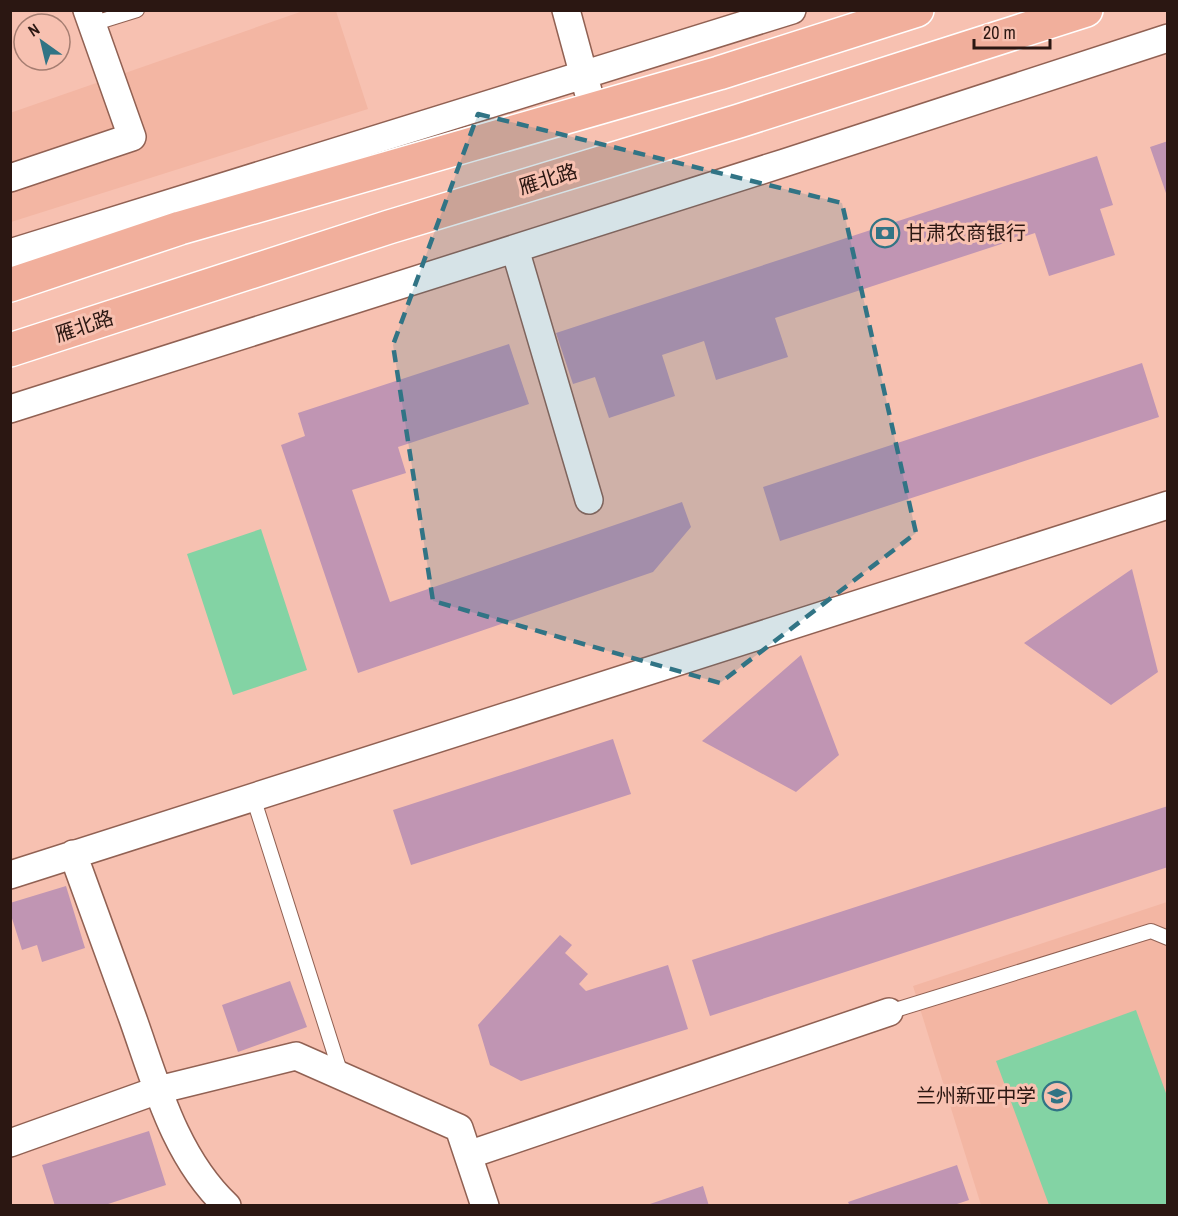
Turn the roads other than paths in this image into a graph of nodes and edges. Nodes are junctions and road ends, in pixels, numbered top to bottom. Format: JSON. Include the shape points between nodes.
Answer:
{"nodes":[{"id":1,"x":137,"y":10,"type":"edge"},
{"id":2,"x":566,"y":10,"type":"edge"},
{"id":3,"x":792,"y":10,"type":"edge"},
{"id":4,"x":916,"y":10,"type":"edge"},
{"id":5,"x":1086,"y":10,"type":"edge"},
{"id":6,"x":90,"y":17,"type":"edge"},
{"id":7,"x":1167,"y":38,"type":"edge"},
{"id":8,"x":584,"y":74,"type":"junction"},
{"id":9,"x":592,"y":110,"type":"junction"},
{"id":10,"x":10,"y":178,"type":"edge"},
{"id":11,"x":515,"y":249,"type":"junction"},
{"id":12,"x":10,"y":253,"type":"edge"},
{"id":13,"x":10,"y":285,"type":"edge"},
{"id":14,"x":10,"y":350,"type":"edge"},
{"id":15,"x":10,"y":409,"type":"edge"},
{"id":16,"x":589,"y":500,"type":"dead end"},
{"id":17,"x":1167,"y":504,"type":"edge"},
{"id":18,"x":253,"y":797,"type":"junction"},
{"id":19,"x":74,"y":855,"type":"junction"},
{"id":20,"x":10,"y":875,"type":"edge"},
{"id":21,"x":1167,"y":938,"type":"edge"},
{"id":22,"x":888,"y":1012,"type":"joint"},
{"id":23,"x":341,"y":1076,"type":"junction"},
{"id":24,"x":158,"y":1090,"type":"junction"},
{"id":25,"x":10,"y":1143,"type":"edge"},
{"id":26,"x":468,"y":1155,"type":"junction"},
{"id":27,"x":227,"y":1206,"type":"edge"},
{"id":28,"x":485,"y":1206,"type":"edge"}],
"edges":[{"from":1,"to":6,"type":"lane"},
{"from":2,"to":8,"type":"street"},
{"from":3,"to":8,"type":"street"},
{"from":4,"to":9,"type":"main road"},
{"from":5,"to":14,"type":"main road","name":"雁北路","via":[[389,227]]},
{"from":6,"to":10,"type":"street","via":[[132,137]]},
{"from":7,"to":11,"type":"street"},
{"from":8,"to":9,"type":"street"},
{"from":8,"to":12,"type":"street"},
{"from":9,"to":13,"type":"main road","via":[[180,228]]},
{"from":11,"to":15,"type":"street"},
{"from":11,"to":16,"type":"street"},
{"from":17,"to":18,"type":"street"},
{"from":18,"to":19,"type":"street"},
{"from":18,"to":23,"type":"lane"},
{"from":19,"to":20,"type":"street"},
{"from":19,"to":24,"type":"street"},
{"from":21,"to":22,"type":"lane","via":[[1151,931]]},
{"from":22,"to":26,"type":"street"},
{"from":23,"to":24,"type":"street","via":[[296,1056]]},
{"from":23,"to":26,"type":"street","via":[[459,1128]]},
{"from":24,"to":25,"type":"street"},
{"from":24,"to":27,"type":"street","via":[[184,1151]]},
{"from":26,"to":28,"type":"street"}]}
